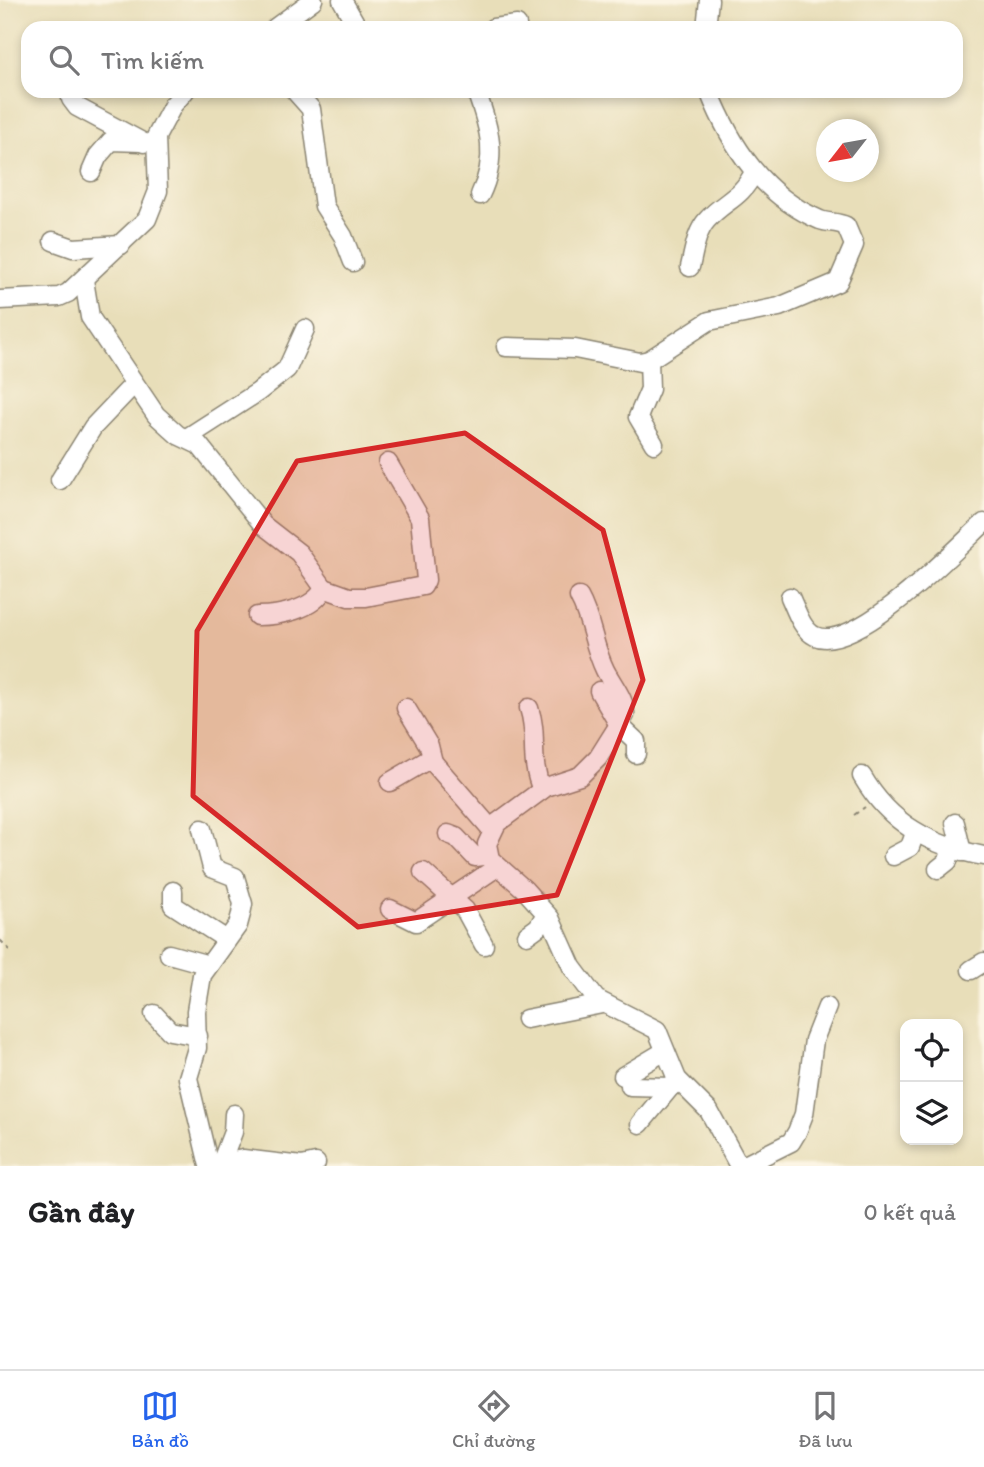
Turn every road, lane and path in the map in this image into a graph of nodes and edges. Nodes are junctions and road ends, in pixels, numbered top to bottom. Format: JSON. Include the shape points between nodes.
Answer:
{"nodes":[{"id":1,"x":313,"y":0,"type":"edge"},
{"id":2,"x":342,"y":0,"type":"edge"},
{"id":3,"x":709,"y":0,"type":"edge"},
{"id":4,"x":284,"y":21,"type":"edge"},
{"id":5,"x":354,"y":21,"type":"edge"},
{"id":6,"x":707,"y":21,"type":"edge"},
{"id":7,"x":71,"y":98,"type":"edge"},
{"id":8,"x":180,"y":98,"type":"edge"},
{"id":9,"x":301,"y":98,"type":"edge"},
{"id":10,"x":478,"y":98,"type":"edge"},
{"id":11,"x":712,"y":98,"type":"edge"},
{"id":12,"x":149,"y":143,"type":"junction"},
{"id":13,"x":91,"y":172,"type":"dead end"},
{"id":14,"x":754,"y":172,"type":"junction"},
{"id":15,"x":480,"y":195,"type":"dead end"},
{"id":16,"x":53,"y":241,"type":"dead end"},
{"id":17,"x":121,"y":245,"type":"junction"},
{"id":18,"x":353,"y":261,"type":"dead end"},
{"id":19,"x":690,"y":267,"type":"dead end"},
{"id":20,"x":84,"y":280,"type":"junction"},
{"id":21,"x":0,"y":300,"type":"edge"},
{"id":22,"x":304,"y":329,"type":"dead end"},
{"id":23,"x":506,"y":347,"type":"dead end"},
{"id":24,"x":649,"y":360,"type":"junction"},
{"id":25,"x":133,"y":385,"type":"junction"},
{"id":26,"x":188,"y":438,"type":"junction"},
{"id":27,"x":654,"y":444,"type":"dead end"},
{"id":28,"x":388,"y":463,"type":"dead end"},
{"id":29,"x":60,"y":480,"type":"dead end"},
{"id":30,"x":984,"y":523,"type":"edge"},
{"id":31,"x":324,"y":588,"type":"junction"},
{"id":32,"x":579,"y":597,"type":"dead end"},
{"id":33,"x":790,"y":597,"type":"dead end"},
{"id":34,"x":257,"y":616,"type":"dead end"},
{"id":35,"x":599,"y":691,"type":"dead end"},
{"id":36,"x":406,"y":708,"type":"dead end"},
{"id":37,"x":529,"y":708,"type":"dead end"},
{"id":38,"x":619,"y":724,"type":"junction"},
{"id":39,"x":636,"y":754,"type":"dead end"},
{"id":40,"x":433,"y":762,"type":"junction"},
{"id":41,"x":862,"y":776,"type":"dead end"},
{"id":42,"x":390,"y":782,"type":"dead end"},
{"id":43,"x":542,"y":790,"type":"junction"},
{"id":44,"x":955,"y":823,"type":"dead end"},
{"id":45,"x":202,"y":829,"type":"dead end"},
{"id":46,"x":492,"y":830,"type":"junction"},
{"id":47,"x":915,"y":833,"type":"junction"},
{"id":48,"x":448,"y":834,"type":"dead end"},
{"id":49,"x":957,"y":851,"type":"junction"},
{"id":50,"x":893,"y":856,"type":"dead end"},
{"id":51,"x":984,"y":856,"type":"edge"},
{"id":52,"x":493,"y":861,"type":"junction"},
{"id":53,"x":938,"y":869,"type":"dead end"},
{"id":54,"x":423,"y":872,"type":"dead end"},
{"id":55,"x":173,"y":891,"type":"dead end"},
{"id":56,"x":452,"y":898,"type":"junction"},
{"id":57,"x":390,"y":909,"type":"dead end"},
{"id":58,"x":546,"y":914,"type":"junction"},
{"id":59,"x":527,"y":935,"type":"dead end"},
{"id":60,"x":0,"y":940,"type":"edge"},
{"id":61,"x":227,"y":940,"type":"junction"},
{"id":62,"x":484,"y":945,"type":"dead end"},
{"id":63,"x":10,"y":950,"type":"dead end"},
{"id":64,"x":169,"y":954,"type":"dead end"},
{"id":65,"x":209,"y":964,"type":"junction"},
{"id":66,"x":602,"y":1004,"type":"junction"},
{"id":67,"x":827,"y":1007,"type":"dead end"},
{"id":68,"x":154,"y":1014,"type":"dead end"},
{"id":69,"x":526,"y":1019,"type":"dead end"},
{"id":70,"x":198,"y":1036,"type":"junction"},
{"id":71,"x":666,"y":1051,"type":"junction"},
{"id":72,"x":674,"y":1083,"type":"junction"},
{"id":73,"x":234,"y":1114,"type":"dead end"},
{"id":74,"x":640,"y":1124,"type":"dead end"},
{"id":75,"x":316,"y":1163,"type":"dead end"},
{"id":76,"x":216,"y":1165,"type":"edge"},
{"id":77,"x":741,"y":1166,"type":"edge"}],
"edges":[{"from":1,"to":4,"type":"street"},
{"from":2,"to":5,"type":"street"},
{"from":3,"to":6,"type":"street"},
{"from":7,"to":12,"type":"street","via":[[77,107]]},
{"from":8,"to":12,"type":"street"},
{"from":9,"to":18,"type":"street","via":[[311,109],[324,206]]},
{"from":10,"to":15,"type":"street","via":[[492,148],[492,165]]},
{"from":11,"to":14,"type":"street","via":[[735,148]]},
{"from":12,"to":13,"type":"street","via":[[111,141]]},
{"from":12,"to":17,"type":"street","via":[[159,170],[158,191],[142,226]]},
{"from":14,"to":19,"type":"street","via":[[745,191],[707,220],[697,236]]},
{"from":14,"to":24,"type":"street","via":[[789,202],[821,220],[846,226],[853,245],[842,276],[829,287],[779,307],[709,321]]},
{"from":16,"to":17,"type":"street","via":[[73,248]]},
{"from":17,"to":20,"type":"street"},
{"from":20,"to":21,"type":"street","via":[[59,297]]},
{"from":20,"to":25,"type":"street","via":[[90,317]]},
{"from":22,"to":26,"type":"street","via":[[288,369]]},
{"from":23,"to":24,"type":"street","via":[[575,349]]},
{"from":24,"to":27,"type":"street","via":[[650,389],[638,417]]},
{"from":25,"to":26,"type":"street","via":[[163,422]]},
{"from":25,"to":29,"type":"street","via":[[93,427]]},
{"from":26,"to":31,"type":"street","via":[[199,445],[262,525],[299,553]]},
{"from":28,"to":31,"type":"street","via":[[420,518],[423,586],[366,597],[349,597]]},
{"from":30,"to":33,"type":"street","via":[[898,603],[849,632],[819,638],[807,632]]},
{"from":31,"to":34,"type":"street","via":[[296,610]]},
{"from":32,"to":38,"type":"street","via":[[604,668],[626,712]]},
{"from":35,"to":38,"type":"street"},
{"from":36,"to":40,"type":"street","via":[[424,734]]},
{"from":37,"to":43,"type":"street","via":[[535,733],[534,769]]},
{"from":38,"to":39,"type":"street","via":[[638,743]]},
{"from":38,"to":43,"type":"street","via":[[598,758],[580,776]]},
{"from":40,"to":42,"type":"street","via":[[426,761]]},
{"from":40,"to":46,"type":"street"},
{"from":41,"to":47,"type":"street","via":[[878,799]]},
{"from":43,"to":46,"type":"street"},
{"from":44,"to":49,"type":"street"},
{"from":45,"to":61,"type":"street","via":[[212,868],[235,877],[242,895],[238,925]]},
{"from":46,"to":52,"type":"street","via":[[487,844]]},
{"from":47,"to":49,"type":"street"},
{"from":47,"to":50,"type":"street","via":[[910,847]]},
{"from":48,"to":52,"type":"street","via":[[475,858]]},
{"from":49,"to":51,"type":"street"},
{"from":49,"to":53,"type":"street"},
{"from":52,"to":56,"type":"street"},
{"from":52,"to":58,"type":"street"},
{"from":54,"to":56,"type":"street"},
{"from":55,"to":61,"type":"street","via":[[173,905]]},
{"from":56,"to":57,"type":"street","via":[[416,922]]},
{"from":56,"to":62,"type":"street","via":[[465,910]]},
{"from":58,"to":59,"type":"street"},
{"from":58,"to":66,"type":"street","via":[[581,981]]},
{"from":60,"to":63,"type":"path"},
{"from":61,"to":65,"type":"street"},
{"from":64,"to":65,"type":"street"},
{"from":65,"to":70,"type":"street","via":[[198,989]]},
{"from":66,"to":69,"type":"street"},
{"from":66,"to":71,"type":"street","via":[[653,1027]]},
{"from":67,"to":77,"type":"street","via":[[814,1040],[797,1132],[791,1142]]},
{"from":68,"to":70,"type":"street","via":[[170,1031]]},
{"from":70,"to":76,"type":"street","via":[[188,1085]]},
{"from":71,"to":72,"type":"street"},
{"from":71,"to":72,"type":"street","via":[[626,1081]]},
{"from":72,"to":74,"type":"street"},
{"from":72,"to":77,"type":"street","via":[[709,1111]]},
{"from":73,"to":76,"type":"street","via":[[233,1132]]},
{"from":75,"to":76,"type":"street","via":[[302,1166],[243,1159]]}]}
